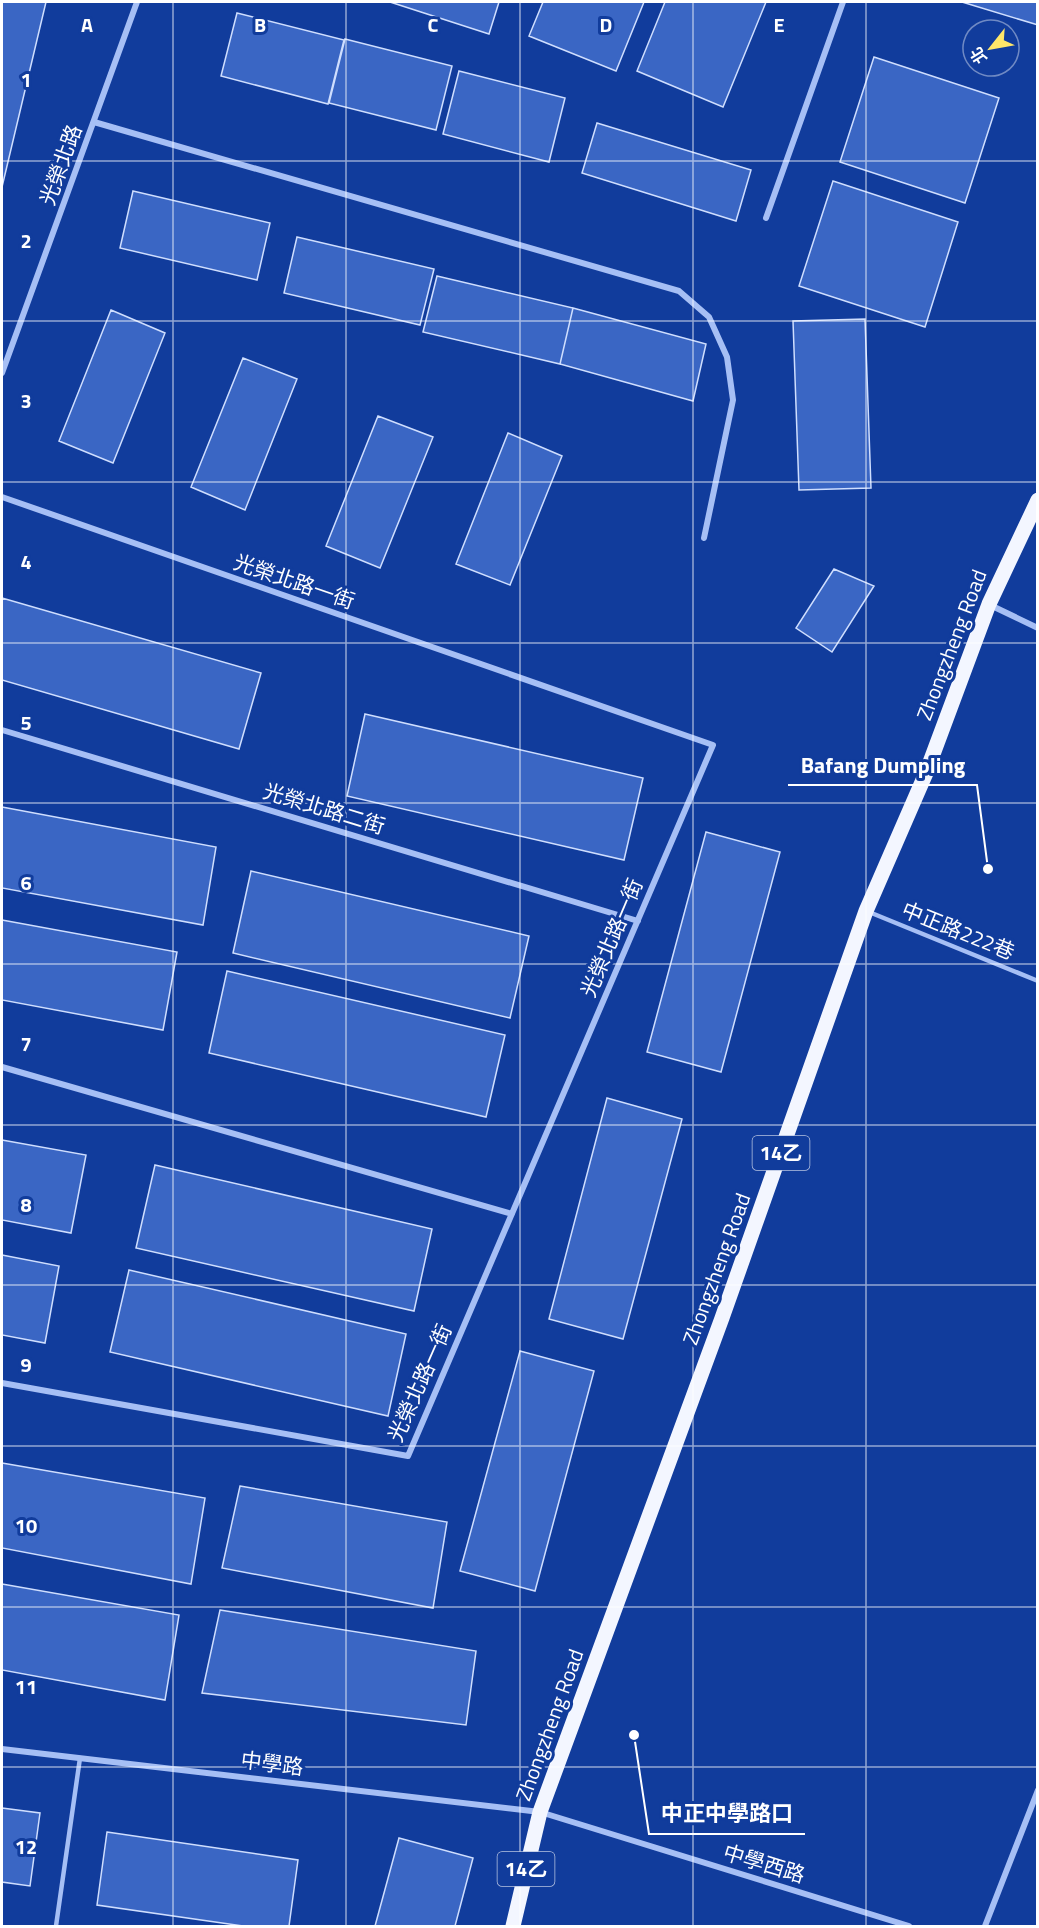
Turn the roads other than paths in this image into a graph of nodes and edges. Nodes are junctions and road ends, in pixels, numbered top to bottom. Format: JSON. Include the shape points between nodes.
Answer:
{"nodes":[{"id":1,"x":137,"y":2,"type":"edge"},
{"id":2,"x":843,"y":2,"type":"edge"},
{"id":3,"x":94,"y":122,"type":"junction"},
{"id":4,"x":766,"y":218,"type":"dead end"},
{"id":5,"x":4,"y":355,"type":"edge"},
{"id":6,"x":2,"y":373,"type":"edge"},
{"id":7,"x":2,"y":497,"type":"edge"},
{"id":8,"x":1038,"y":500,"type":"edge"},
{"id":9,"x":704,"y":538,"type":"dead end"},
{"id":10,"x":988,"y":604,"type":"junction"},
{"id":11,"x":1038,"y":628,"type":"edge"},
{"id":12,"x":2,"y":730,"type":"edge"},
{"id":13,"x":867,"y":911,"type":"junction"},
{"id":14,"x":638,"y":921,"type":"junction"},
{"id":15,"x":1038,"y":981,"type":"edge"},
{"id":16,"x":2,"y":1067,"type":"edge"},
{"id":17,"x":512,"y":1214,"type":"junction"},
{"id":18,"x":2,"y":1383,"type":"edge"},
{"id":19,"x":2,"y":1749,"type":"edge"},
{"id":20,"x":80,"y":1758,"type":"junction"},
{"id":21,"x":1038,"y":1790,"type":"edge"},
{"id":22,"x":540,"y":1812,"type":"junction"},
{"id":23,"x":56,"y":1926,"type":"edge"},
{"id":24,"x":513,"y":1926,"type":"edge"},
{"id":25,"x":909,"y":1926,"type":"edge"},
{"id":26,"x":985,"y":1926,"type":"edge"}],
"edges":[{"from":1,"to":3,"type":"street","name":"光榮北路"},
{"from":2,"to":4,"type":"street"},
{"from":3,"to":5,"type":"street","name":"光榮北路"},
{"from":3,"to":9,"type":"street","via":[[679,291],[709,316],[727,357],[733,399]]},
{"from":5,"to":6,"type":"street","name":"光榮北路"},
{"from":7,"to":14,"type":"street","name":"光榮北路一街","via":[[713,745]]},
{"from":8,"to":10,"type":"main road","name":"Zhongzheng Road","number":"14乙"},
{"from":10,"to":11,"type":"street"},
{"from":10,"to":13,"type":"main road","name":"Zhongzheng Road","number":"14乙","via":[[926,773]]},
{"from":12,"to":14,"type":"street","name":"光榮北路二街"},
{"from":13,"to":15,"type":"lane","name":"中正路222巷"},
{"from":13,"to":22,"type":"main road","name":"Zhongzheng Road","number":"14乙"},
{"from":14,"to":17,"type":"street","name":"光榮北路一街"},
{"from":16,"to":17,"type":"street"},
{"from":17,"to":18,"type":"street","name":"光榮北路一街","via":[[408,1456]]},
{"from":19,"to":20,"type":"street","name":"中學路"},
{"from":20,"to":22,"type":"street","name":"中學路"},
{"from":20,"to":23,"type":"lane"},
{"from":21,"to":26,"type":"street"},
{"from":22,"to":24,"type":"main road","name":"Zhongzheng Road","number":"14乙"},
{"from":22,"to":25,"type":"street","name":"中學西路"}]}
